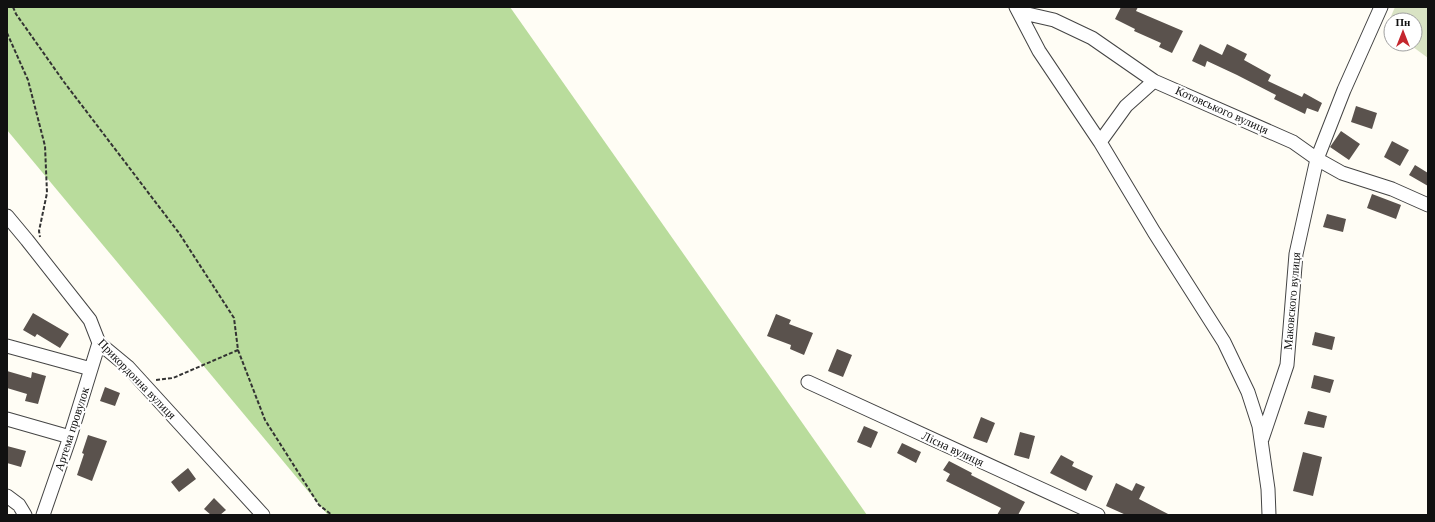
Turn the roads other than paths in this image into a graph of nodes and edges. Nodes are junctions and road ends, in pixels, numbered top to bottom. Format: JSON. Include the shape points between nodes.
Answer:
{"nodes":[{"id":1,"x":1381,"y":7,"type":"edge"},
{"id":2,"x":1017,"y":10,"type":"edge"},
{"id":3,"x":1154,"y":81,"type":"junction"},
{"id":4,"x":1100,"y":142,"type":"junction"},
{"id":5,"x":1317,"y":159,"type":"junction"},
{"id":6,"x":1428,"y":205,"type":"edge"},
{"id":7,"x":7,"y":216,"type":"edge"},
{"id":8,"x":99,"y":343,"type":"junction"},
{"id":9,"x":7,"y":346,"type":"edge"},
{"id":10,"x":91,"y":368,"type":"junction"},
{"id":11,"x":808,"y":382,"type":"dead end"},
{"id":12,"x":7,"y":419,"type":"edge"},
{"id":13,"x":70,"y":437,"type":"junction"},
{"id":14,"x":1261,"y":441,"type":"junction"},
{"id":15,"x":7,"y":496,"type":"edge"},
{"id":16,"x":1080,"y":511,"type":"edge"},
{"id":17,"x":25,"y":515,"type":"edge"},
{"id":18,"x":43,"y":515,"type":"edge"},
{"id":19,"x":263,"y":515,"type":"edge"},
{"id":20,"x":1098,"y":515,"type":"edge"},
{"id":21,"x":1269,"y":515,"type":"edge"}],
"edges":[{"from":1,"to":5,"type":"street","name":"Маковского вулиця"},
{"from":2,"to":3,"type":"street","name":"Котовського вулиця","via":[[1054,20],[1092,38]]},
{"from":2,"to":4,"type":"street","via":[[1039,51]]},
{"from":3,"to":4,"type":"street","via":[[1126,106]]},
{"from":3,"to":5,"type":"street","name":"Котовського вулиця","via":[[1293,142]]},
{"from":4,"to":14,"type":"street","via":[[1224,342],[1248,392]]},
{"from":5,"to":6,"type":"street","name":"Котовського вулиця","via":[[1342,173],[1392,188]]},
{"from":5,"to":14,"type":"street","name":"Маковского вулиця","via":[[1296,254],[1287,365]]},
{"from":7,"to":8,"type":"street","name":"Прикордонна вулиця","via":[[90,320]]},
{"from":8,"to":10,"type":"street","name":"Артема провулок"},
{"from":8,"to":19,"type":"street","name":"Прикордонна вулиця","via":[[128,367]]},
{"from":9,"to":10,"type":"street"},
{"from":10,"to":13,"type":"street","name":"Артема провулок"},
{"from":11,"to":16,"type":"street","name":"Лісна вулиця"},
{"from":12,"to":13,"type":"street"},
{"from":13,"to":18,"type":"street","name":"Артема провулок"},
{"from":14,"to":21,"type":"street"},
{"from":15,"to":17,"type":"street","via":[[19,505]]},
{"from":16,"to":20,"type":"street","name":"Лісна вулиця"}]}
